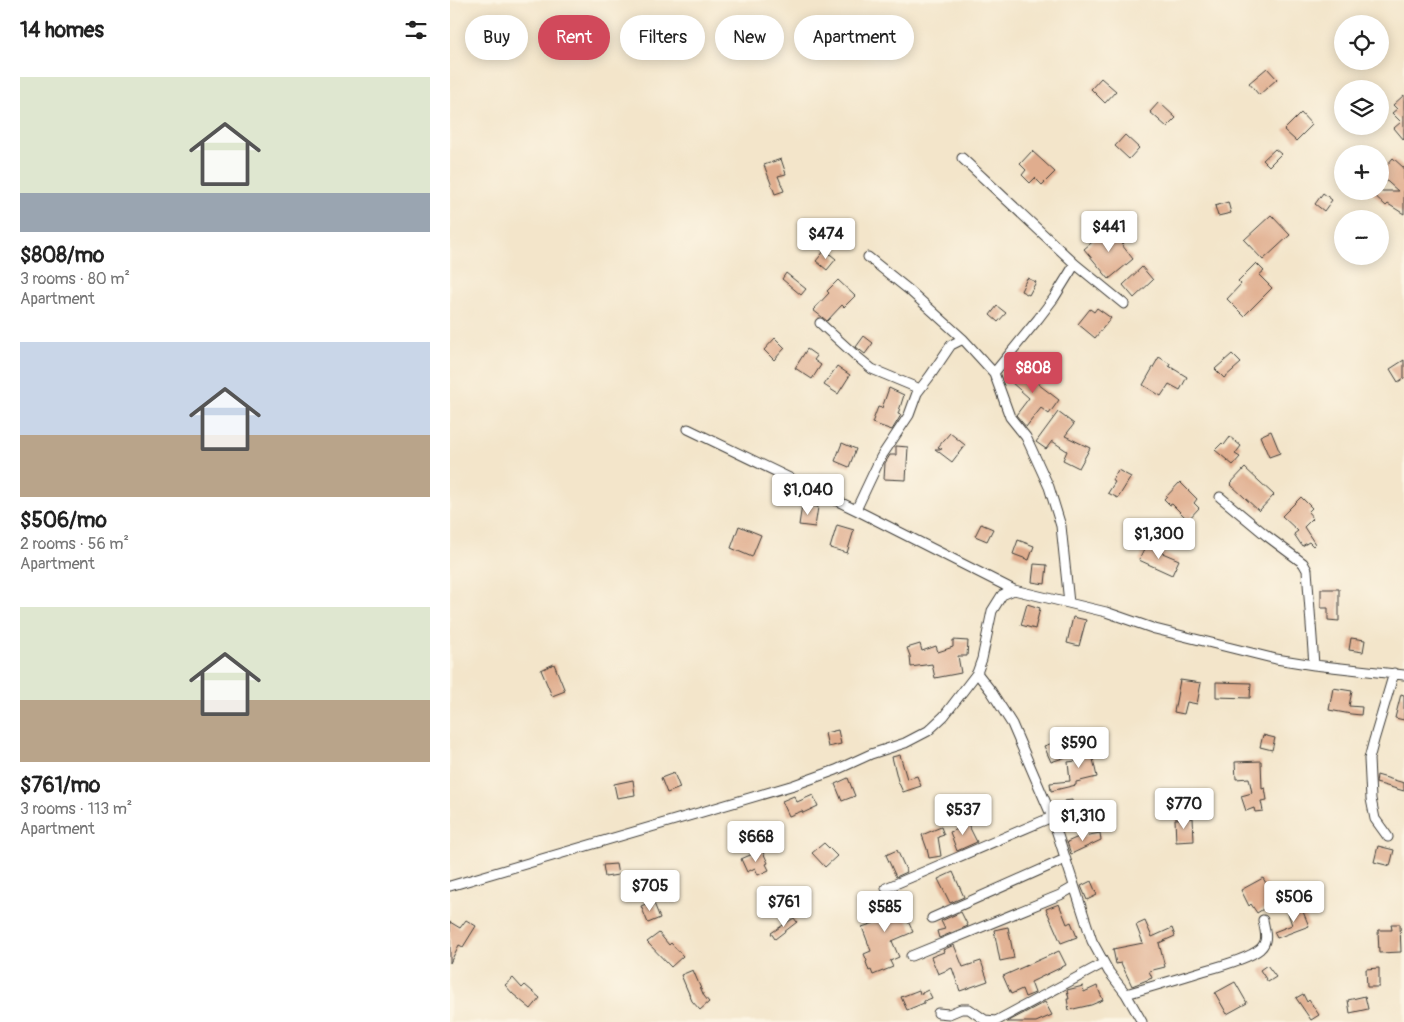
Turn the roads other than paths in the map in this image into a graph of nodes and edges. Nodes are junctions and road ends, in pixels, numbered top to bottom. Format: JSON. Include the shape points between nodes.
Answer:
{"nodes":[{"id":1,"x":962,"y":158,"type":"dead end"},
{"id":2,"x":868,"y":257,"type":"dead end"},
{"id":3,"x":1075,"y":264,"type":"junction"},
{"id":4,"x":1124,"y":304,"type":"dead end"},
{"id":5,"x":820,"y":323,"type":"dead end"},
{"id":6,"x":963,"y":339,"type":"junction"},
{"id":7,"x":994,"y":374,"type":"junction"},
{"id":8,"x":920,"y":389,"type":"junction"},
{"id":9,"x":688,"y":430,"type":"dead end"},
{"id":10,"x":1220,"y":497,"type":"dead end"},
{"id":11,"x":856,"y":510,"type":"junction"},
{"id":12,"x":1014,"y":590,"type":"junction"},
{"id":13,"x":1070,"y":603,"type":"junction"},
{"id":14,"x":1314,"y":666,"type":"junction"},
{"id":15,"x":977,"y":673,"type":"junction"},
{"id":16,"x":1394,"y":673,"type":"junction"},
{"id":17,"x":1404,"y":675,"type":"edge"},
{"id":18,"x":1052,"y":817,"type":"junction"},
{"id":19,"x":1388,"y":837,"type":"dead end"},
{"id":20,"x":1065,"y":860,"type":"junction"},
{"id":21,"x":450,"y":886,"type":"edge"},
{"id":22,"x":1074,"y":887,"type":"junction"},
{"id":23,"x":886,"y":888,"type":"dead end"},
{"id":24,"x":932,"y":918,"type":"dead end"},
{"id":25,"x":1263,"y":920,"type":"dead end"},
{"id":26,"x":911,"y":956,"type":"dead end"},
{"id":27,"x":1104,"y":963,"type":"junction"},
{"id":28,"x":1126,"y":994,"type":"junction"},
{"id":29,"x":938,"y":1013,"type":"dead end"},
{"id":30,"x":1142,"y":1022,"type":"edge"}],
"edges":[{"from":1,"to":3,"type":"street"},
{"from":2,"to":6,"type":"street"},
{"from":3,"to":4,"type":"street"},
{"from":3,"to":7,"type":"street","via":[[1043,312]]},
{"from":5,"to":8,"type":"street","via":[[872,368]]},
{"from":6,"to":7,"type":"street"},
{"from":6,"to":8,"type":"street","via":[[951,345]]},
{"from":7,"to":13,"type":"street","via":[[1010,417],[1026,438],[1049,487],[1061,526]]},
{"from":8,"to":11,"type":"street"},
{"from":9,"to":11,"type":"street"},
{"from":10,"to":14,"type":"street","via":[[1303,563],[1307,570]]},
{"from":11,"to":12,"type":"street"},
{"from":12,"to":13,"type":"street"},
{"from":12,"to":15,"type":"street","via":[[1002,595],[992,612]]},
{"from":13,"to":14,"type":"street","via":[[1155,629]]},
{"from":14,"to":16,"type":"street"},
{"from":15,"to":18,"type":"street","via":[[1012,724]]},
{"from":15,"to":21,"type":"street","via":[[944,716],[928,731],[905,743],[794,784]]},
{"from":16,"to":17,"type":"street"},
{"from":16,"to":19,"type":"street","via":[[1369,759],[1375,819]]},
{"from":18,"to":20,"type":"street"},
{"from":18,"to":23,"type":"street"},
{"from":20,"to":22,"type":"street"},
{"from":20,"to":24,"type":"street"},
{"from":22,"to":26,"type":"street"},
{"from":22,"to":27,"type":"street","via":[[1092,941]]},
{"from":25,"to":28,"type":"street","via":[[1265,942],[1253,953]]},
{"from":27,"to":28,"type":"street"},
{"from":27,"to":29,"type":"street","via":[[996,1020],[985,1020],[969,1009]]},
{"from":28,"to":30,"type":"street"}]}
